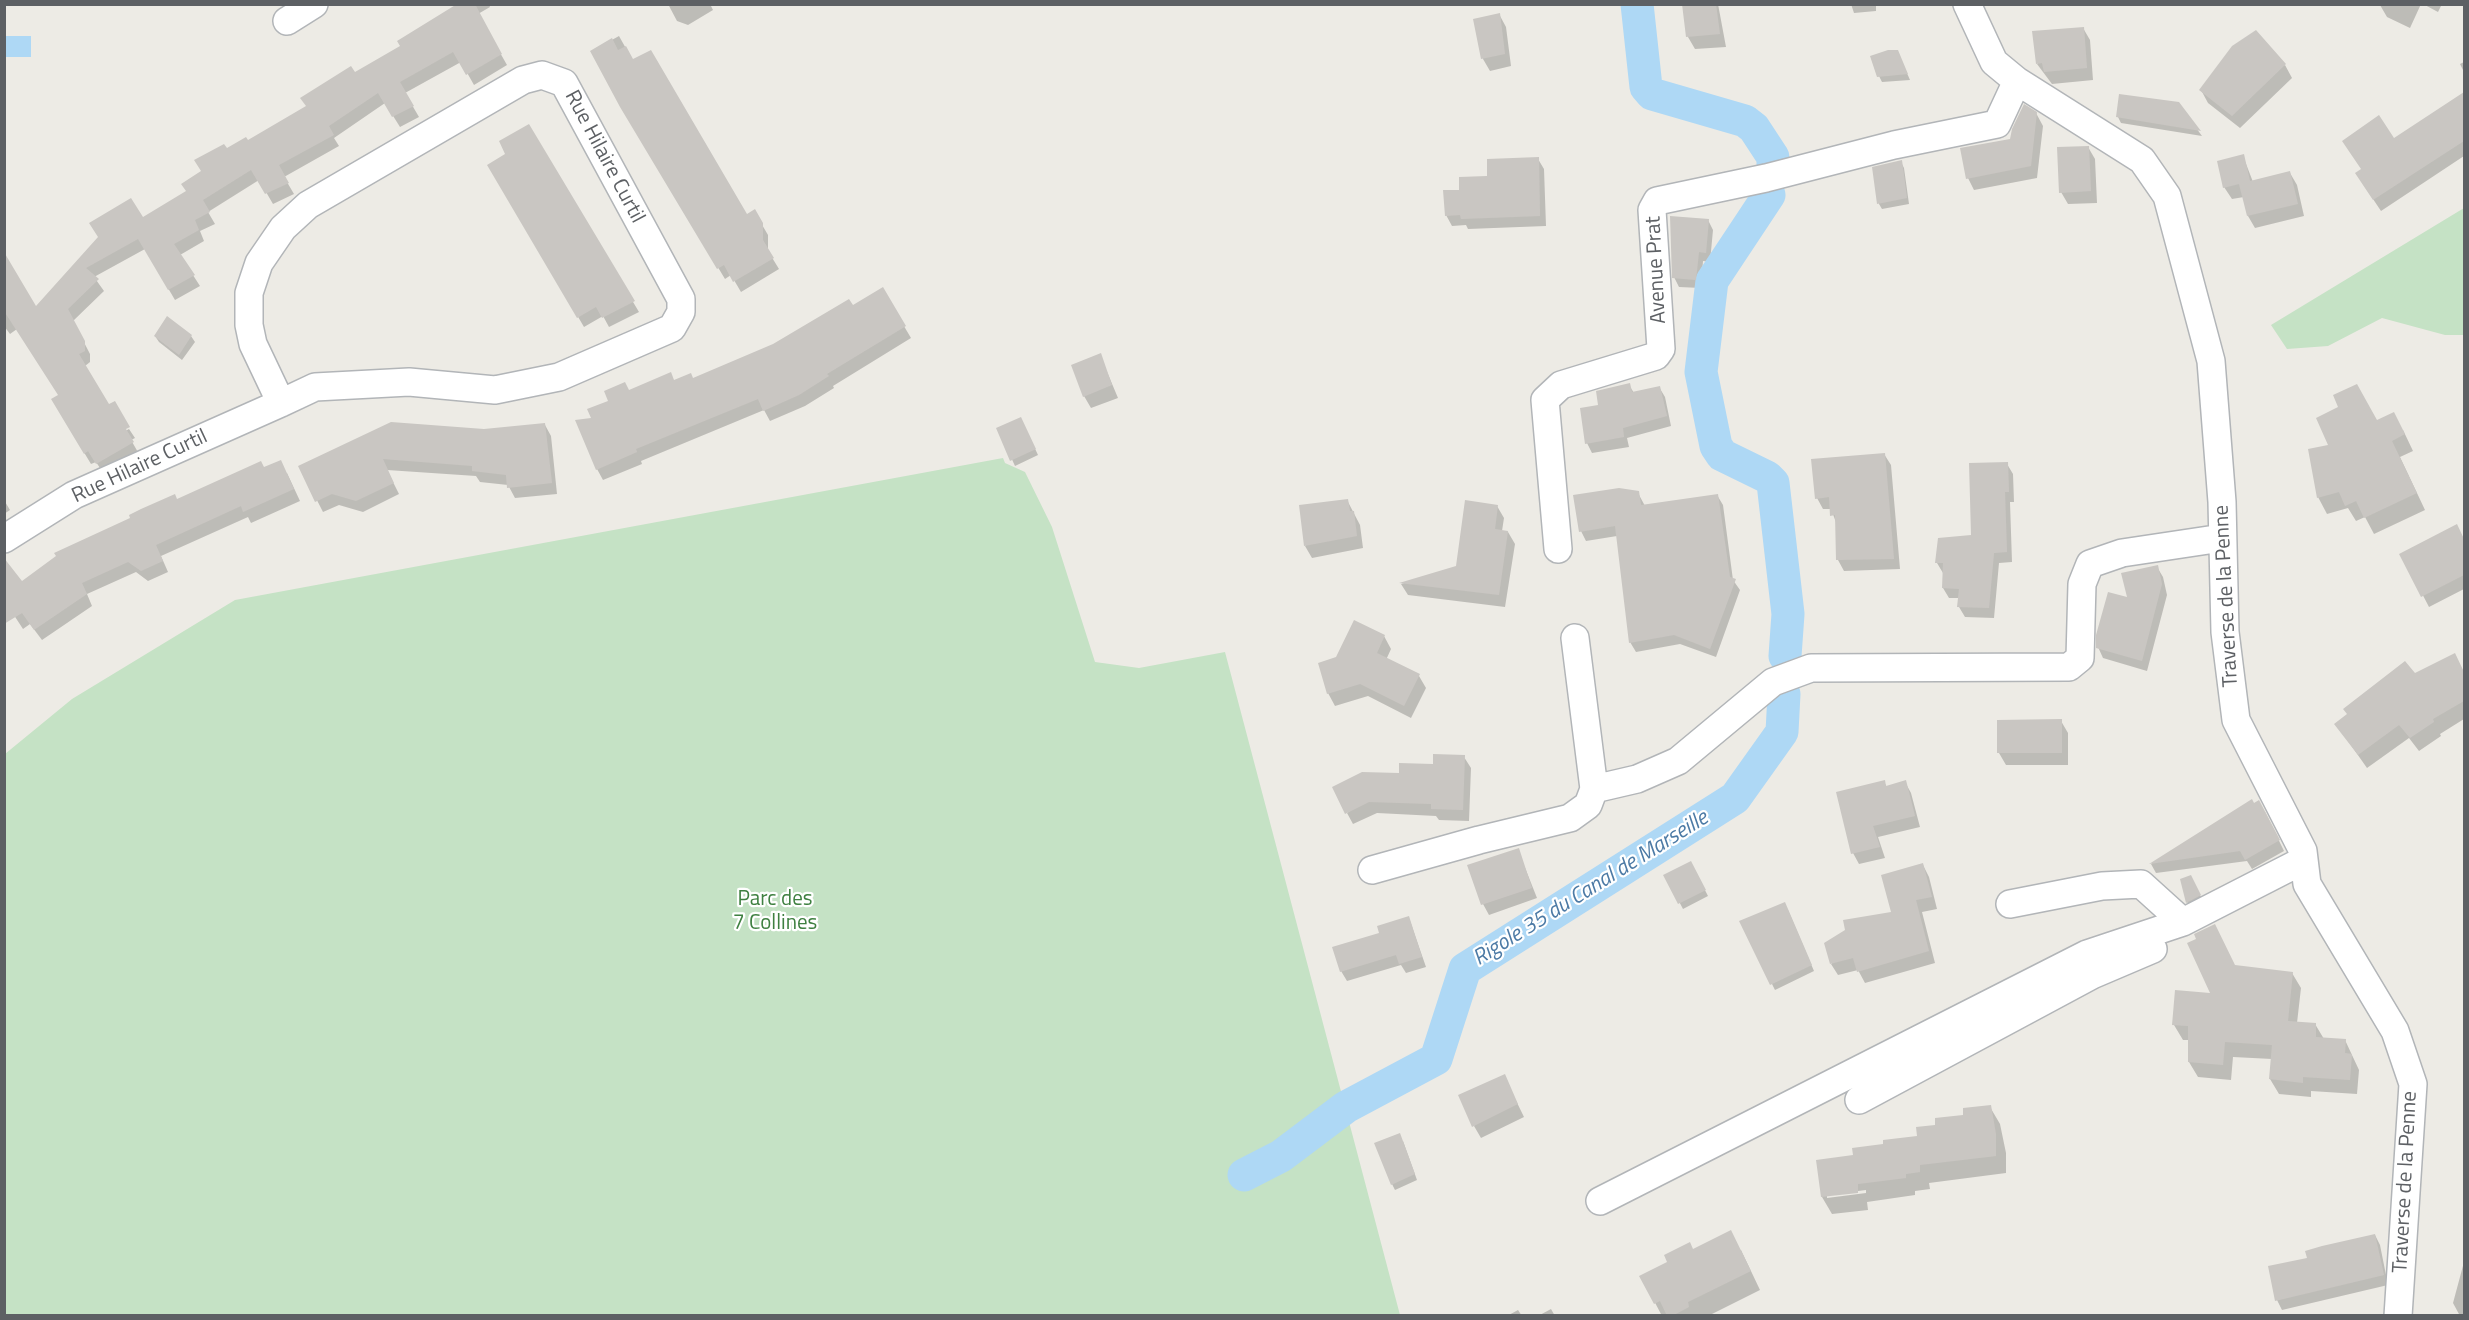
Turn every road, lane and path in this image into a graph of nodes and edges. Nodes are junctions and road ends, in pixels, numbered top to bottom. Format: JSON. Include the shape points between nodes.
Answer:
{"nodes":[{"id":1,"x":314,"y":4,"type":"edge"},
{"id":2,"x":1968,"y":4,"type":"edge"},
{"id":3,"x":287,"y":21,"type":"dead end"},
{"id":4,"x":2018,"y":81,"type":"junction"},
{"id":5,"x":281,"y":403,"type":"junction"},
{"id":6,"x":2222,"y":538,"type":"junction"},
{"id":7,"x":4,"y":539,"type":"edge"},
{"id":8,"x":1558,"y":549,"type":"dead end"},
{"id":9,"x":1575,"y":638,"type":"dead end"},
{"id":10,"x":1594,"y":789,"type":"junction"},
{"id":11,"x":2304,"y":860,"type":"junction"},
{"id":12,"x":1372,"y":870,"type":"dead end"},
{"id":13,"x":2010,"y":904,"type":"dead end"},
{"id":14,"x":2183,"y":922,"type":"junction"},
{"id":15,"x":1859,"y":1100,"type":"dead end"},
{"id":16,"x":1600,"y":1200,"type":"dead end"},
{"id":17,"x":2398,"y":1316,"type":"edge"}],
"edges":[{"from":1,"to":3,"type":"street"},
{"from":2,"to":4,"type":"street","name":"Traverse de la Penne","via":[[1994,62]]},
{"from":4,"to":6,"type":"street","name":"Traverse de la Penne","via":[[2142,160],[2167,196],[2211,361]]},
{"from":4,"to":8,"type":"street","name":"Avenue Prat","via":[[1997,124],[1657,201],[1652,210],[1661,349],[1656,356],[1561,385],[1545,400]]},
{"from":5,"to":5,"type":"street","name":"Rue Hilaire Curtil","via":[[253,344],[249,293],[259,263],[283,228],[308,205],[523,80],[542,75],[564,83],[681,299],[681,312],[672,328],[559,377],[495,390],[409,382],[315,387]]},
{"from":5,"to":7,"type":"street","name":"Rue Hilaire Curtil","via":[[75,495]]},
{"from":6,"to":10,"type":"street","via":[[2122,553],[2090,564],[2082,584],[2080,658],[2069,667],[1811,668],[1773,682],[1678,761],[1637,779]]},
{"from":6,"to":11,"type":"street","name":"Traverse de la Penne","via":[[2225,632],[2236,720],[2303,851]]},
{"from":9,"to":10,"type":"street"},
{"from":10,"to":12,"type":"street","via":[[1588,805],[1570,818]]},
{"from":11,"to":14,"type":"street"},
{"from":11,"to":17,"type":"street","name":"Traverse de la Penne","via":[[2307,884],[2395,1031],[2413,1084]]},
{"from":13,"to":14,"type":"street","via":[[2103,886],[2141,884]]},
{"from":14,"to":15,"type":"street","via":[[2156,948],[2092,975]]},
{"from":14,"to":16,"type":"street","via":[[2087,954]]}]}
